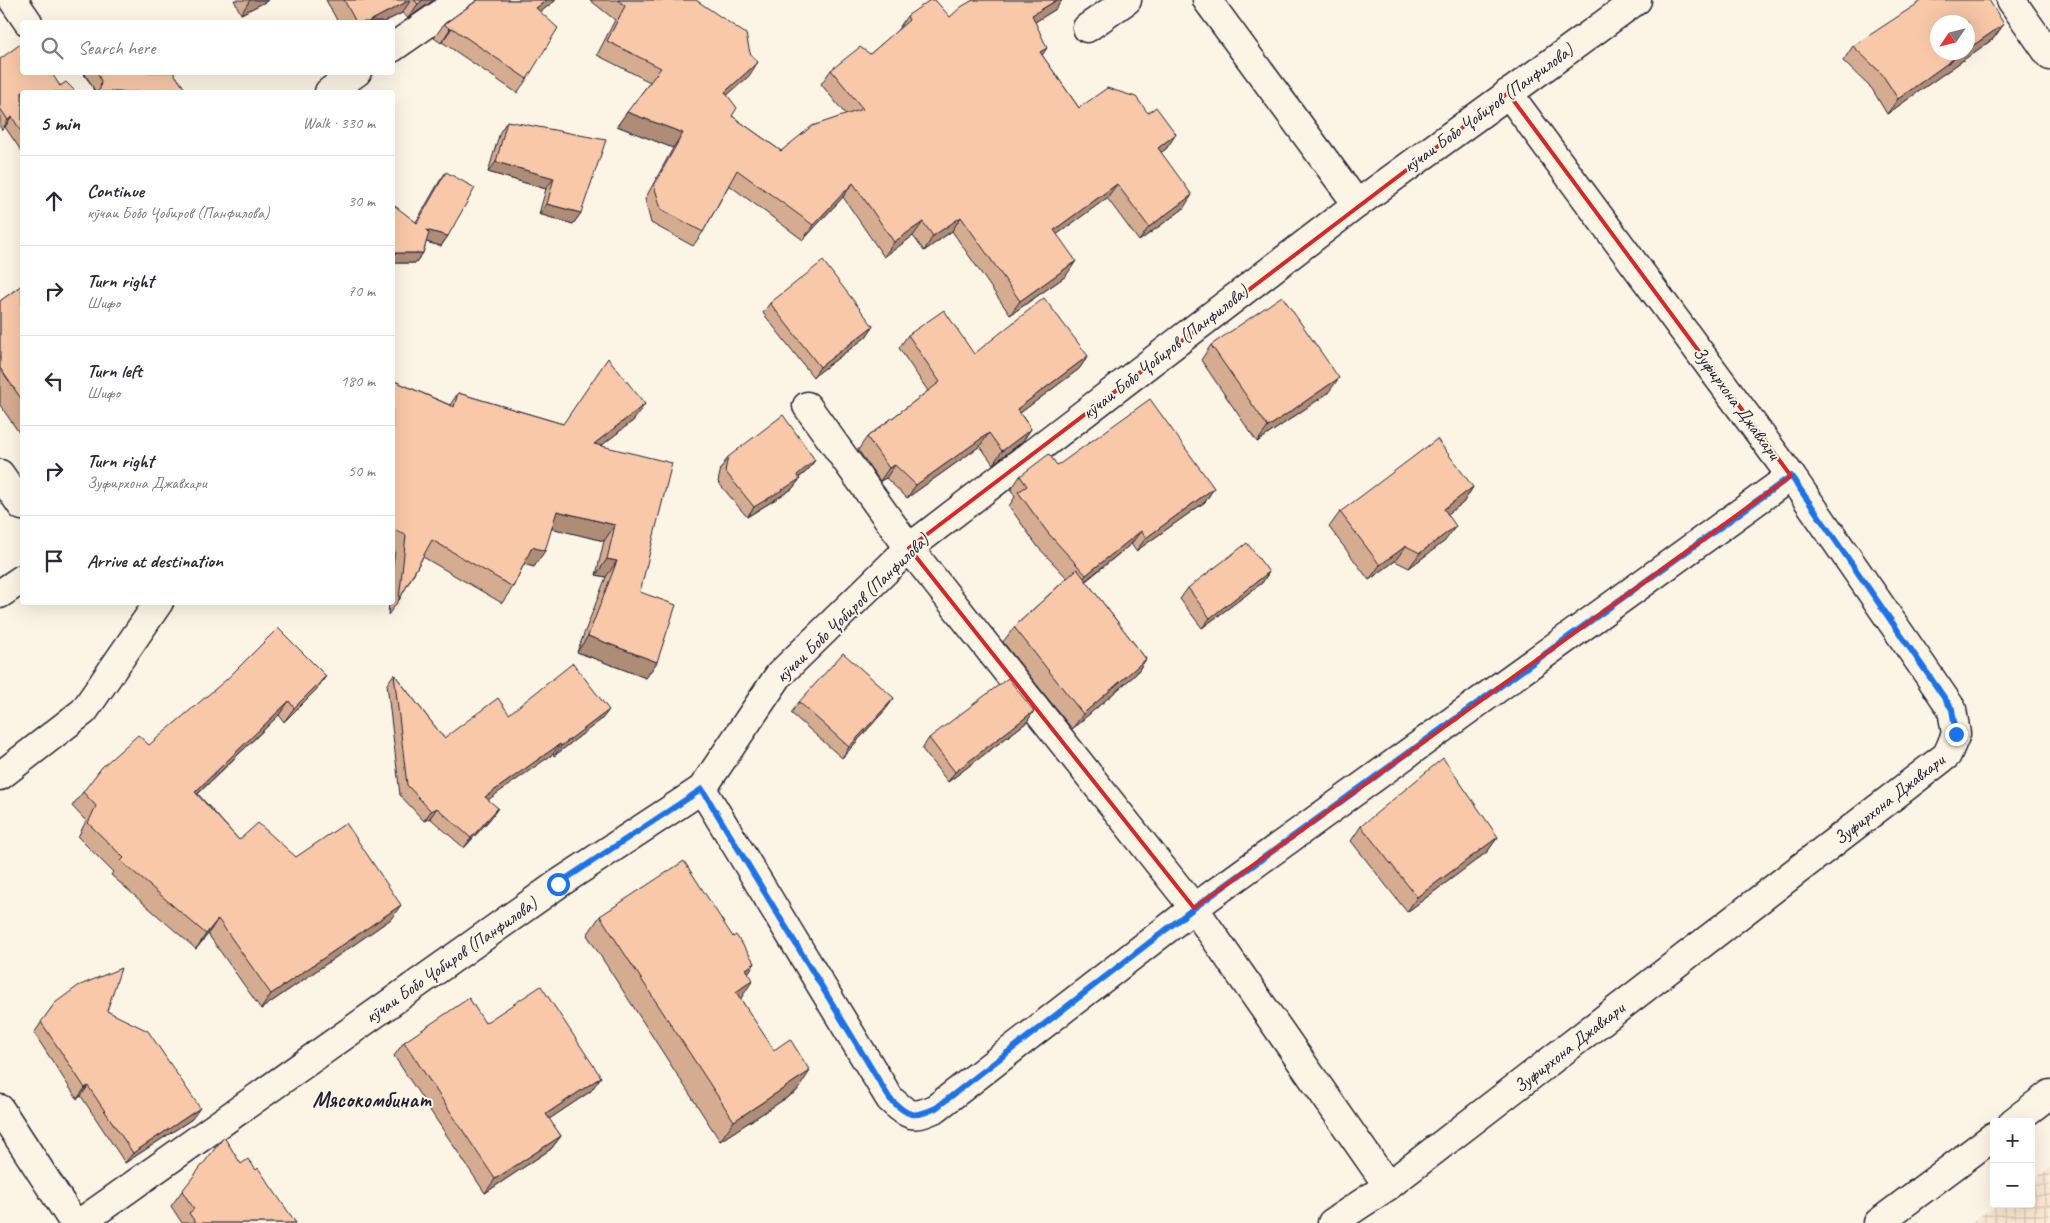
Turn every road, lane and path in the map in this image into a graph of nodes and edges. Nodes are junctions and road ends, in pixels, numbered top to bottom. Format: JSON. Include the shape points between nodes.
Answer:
{"nodes":[{"id":1,"x":13,"y":0,"type":"edge"},
{"id":2,"x":461,"y":0,"type":"edge"},
{"id":3,"x":1127,"y":0,"type":"edge"},
{"id":4,"x":1207,"y":0,"type":"edge"},
{"id":5,"x":1637,"y":0,"type":"edge"},
{"id":6,"x":2011,"y":0,"type":"edge"},
{"id":7,"x":27,"y":20,"type":"edge"},
{"id":8,"x":1087,"y":28,"type":"dead end"},
{"id":9,"x":395,"y":46,"type":"edge"},
{"id":10,"x":2050,"y":56,"type":"edge"},
{"id":11,"x":66,"y":75,"type":"edge"},
{"id":12,"x":353,"y":75,"type":"edge"},
{"id":13,"x":78,"y":90,"type":"edge"},
{"id":14,"x":332,"y":90,"type":"edge"},
{"id":15,"x":1508,"y":93,"type":"junction"},
{"id":16,"x":1357,"y":204,"type":"junction"},
{"id":17,"x":807,"y":406,"type":"dead end"},
{"id":18,"x":0,"y":474,"type":"edge"},
{"id":19,"x":1791,"y":476,"type":"junction"},
{"id":20,"x":20,"y":503,"type":"edge"},
{"id":21,"x":908,"y":548,"type":"junction"},
{"id":22,"x":20,"y":580,"type":"edge"},
{"id":23,"x":0,"y":594,"type":"edge"},
{"id":24,"x":157,"y":605,"type":"edge"},
{"id":25,"x":0,"y":776,"type":"edge"},
{"id":26,"x":702,"y":789,"type":"junction"},
{"id":27,"x":1194,"y":908,"type":"junction"},
{"id":28,"x":2050,"y":1094,"type":"edge"},
{"id":29,"x":0,"y":1109,"type":"edge"},
{"id":30,"x":2018,"y":1118,"type":"edge"},
{"id":31,"x":1990,"y":1139,"type":"edge"},
{"id":32,"x":1388,"y":1186,"type":"junction"},
{"id":33,"x":74,"y":1223,"type":"edge"},
{"id":34,"x":80,"y":1223,"type":"edge"},
{"id":35,"x":1332,"y":1223,"type":"edge"},
{"id":36,"x":1878,"y":1223,"type":"edge"}],
"edges":[{"from":1,"to":7,"type":"street"},
{"from":2,"to":9,"type":"street"},
{"from":3,"to":8,"type":"street"},
{"from":4,"to":16,"type":"street"},
{"from":5,"to":15,"type":"street","name":"кӯчаи Бобо Ҷобиров (Панфилова)"},
{"from":6,"to":10,"type":"street"},
{"from":11,"to":13,"type":"street"},
{"from":12,"to":14,"type":"street"},
{"from":15,"to":16,"type":"street","name":"кӯчаи Бобо Ҷобиров (Панфилова)"},
{"from":15,"to":19,"type":"street","name":"Зуфирхона Джавхари"},
{"from":16,"to":21,"type":"street","name":"кӯчаи Бобо Ҷобиров (Панфилова)"},
{"from":17,"to":21,"type":"street"},
{"from":18,"to":20,"type":"street"},
{"from":19,"to":27,"type":"street"},
{"from":19,"to":32,"type":"street","name":"Зуфирхона Джавхари","via":[[1952,709],[1956,734],[1947,755]]},
{"from":21,"to":26,"type":"street","name":"кӯчаи Бобо Ҷобиров (Панфилова)","via":[[780,676]]},
{"from":21,"to":27,"type":"street"},
{"from":22,"to":23,"type":"street"},
{"from":24,"to":25,"type":"street","via":[[84,710]]},
{"from":26,"to":27,"type":"street","via":[[890,1099],[905,1112],[920,1116],[936,1108]]},
{"from":26,"to":34,"type":"street","name":"кӯчаи Бобо Ҷобиров (Панфилова)","via":[[558,884]]},
{"from":27,"to":32,"type":"street"},
{"from":28,"to":30,"type":"street"},
{"from":29,"to":33,"type":"street"},
{"from":31,"to":36,"type":"street"},
{"from":32,"to":35,"type":"street","name":"Зуфирхона Джавхари"}]}
